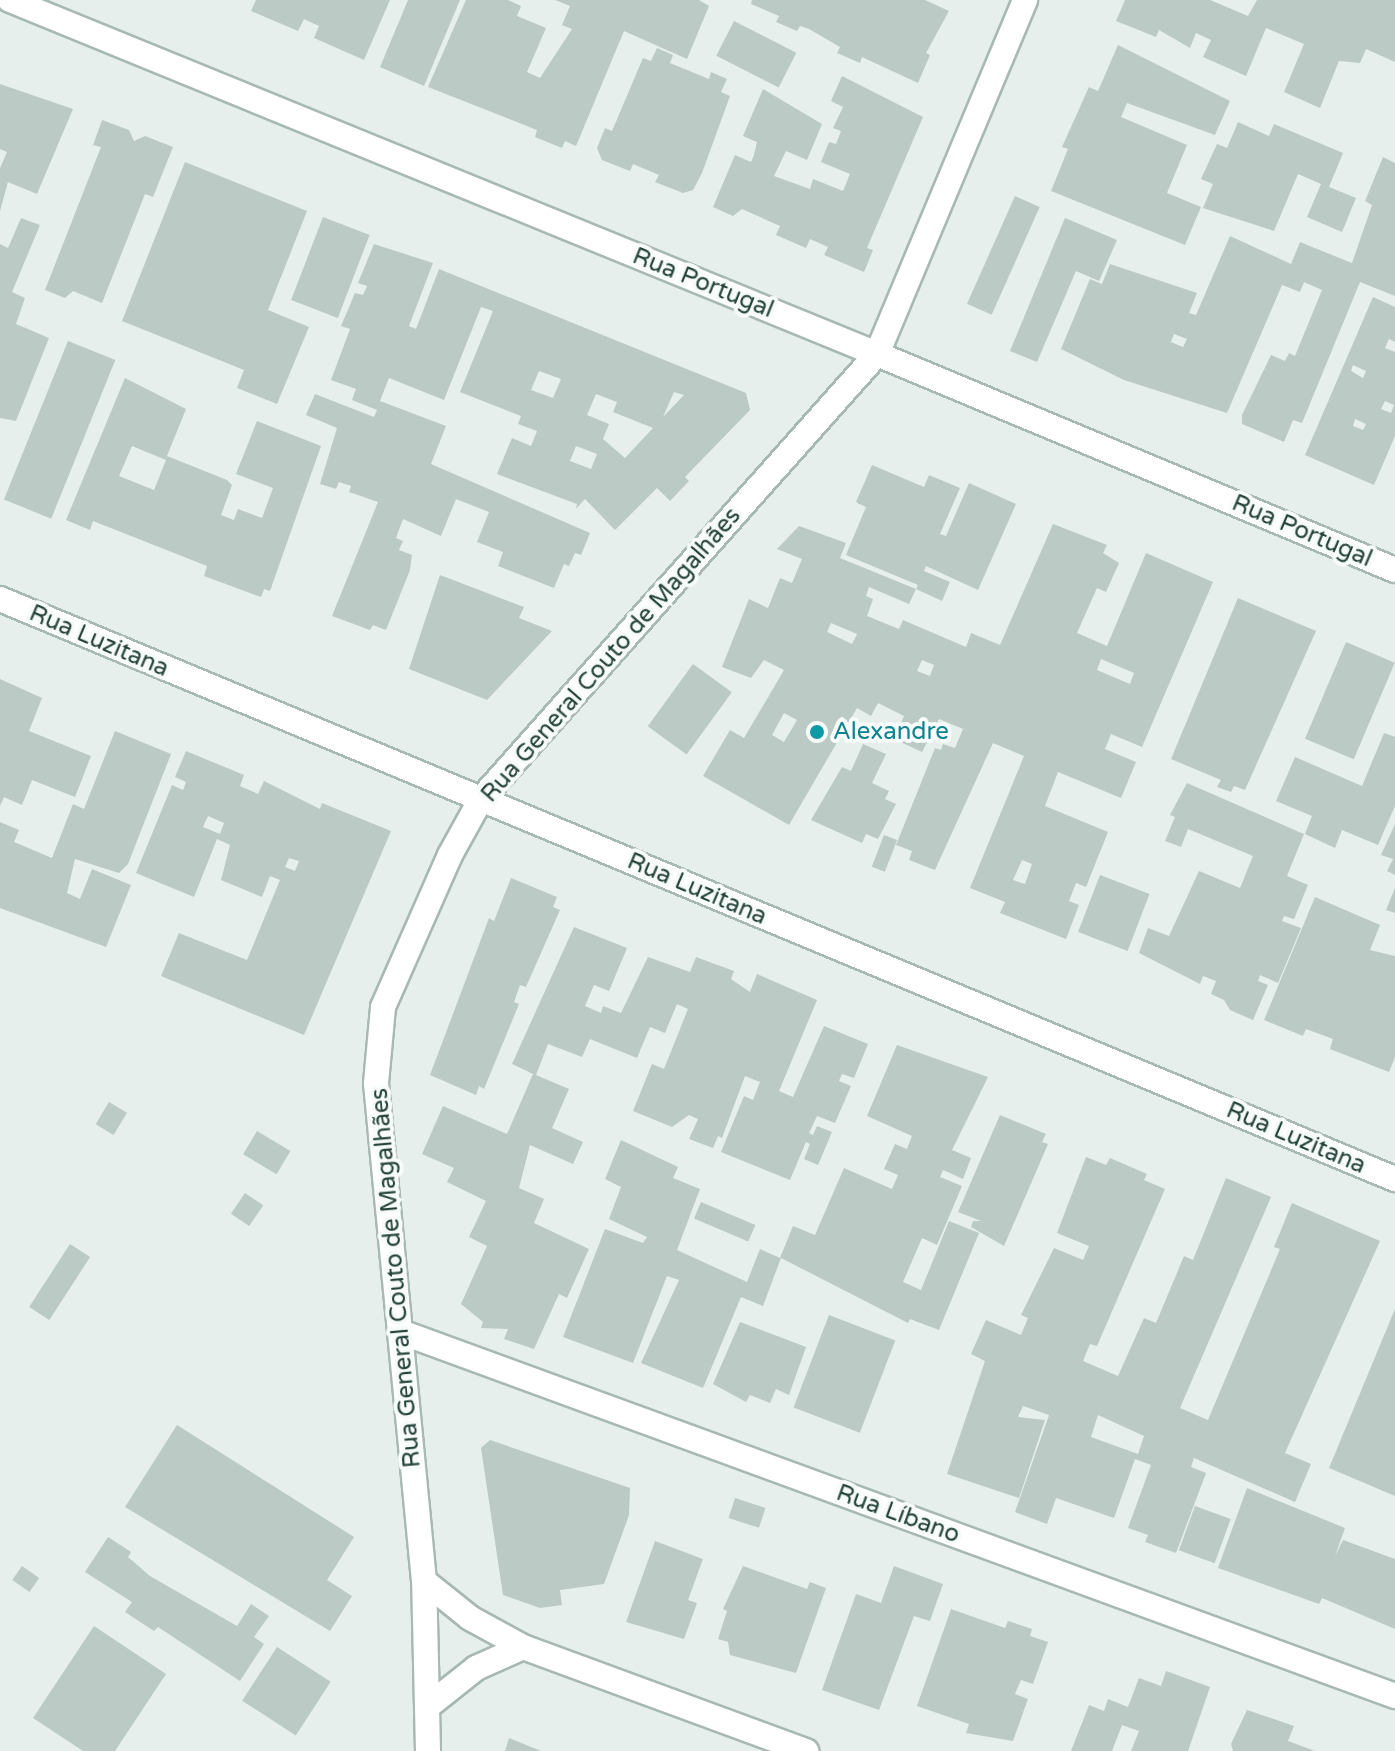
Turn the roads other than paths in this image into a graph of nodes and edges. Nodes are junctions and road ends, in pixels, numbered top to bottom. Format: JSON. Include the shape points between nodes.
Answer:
{"nodes":[{"id":1,"x":10,"y":0,"type":"edge"},
{"id":2,"x":1025,"y":0,"type":"edge"},
{"id":3,"x":877,"y":354,"type":"junction"},
{"id":4,"x":1395,"y":570,"type":"edge"},
{"id":5,"x":0,"y":599,"type":"edge"},
{"id":6,"x":481,"y":799,"type":"junction"},
{"id":7,"x":1395,"y":1179,"type":"edge"},
{"id":8,"x":401,"y":1332,"type":"junction"},
{"id":9,"x":424,"y":1581,"type":"junction"},
{"id":10,"x":523,"y":1647,"type":"junction"},
{"id":11,"x":1395,"y":1696,"type":"edge"},
{"id":12,"x":427,"y":1707,"type":"junction"},
{"id":13,"x":428,"y":1751,"type":"edge"},
{"id":14,"x":806,"y":1751,"type":"edge"}],
"edges":[{"from":1,"to":3,"type":"street","name":"Rua Portugal"},
{"from":2,"to":3,"type":"street","name":"Rua General Couto de Magalhães"},
{"from":3,"to":4,"type":"street","name":"Rua Portugal"},
{"from":3,"to":6,"type":"street","name":"Rua General Couto de Magalhães"},
{"from":5,"to":6,"type":"street","name":"Rua Luzitana"},
{"from":6,"to":7,"type":"street","name":"Rua Luzitana"},
{"from":6,"to":8,"type":"street","name":"Rua General Couto de Magalhães","via":[[450,855],[383,1007],[376,1083]]},
{"from":8,"to":9,"type":"street","name":"Rua General Couto de Magalhães"},
{"from":8,"to":11,"type":"street","name":"Rua Líbano"},
{"from":9,"to":10,"type":"street","via":[[470,1618]]},
{"from":9,"to":12,"type":"street","name":"Rua General Couto de Magalhães"},
{"from":10,"to":12,"type":"street","via":[[476,1668]]},
{"from":10,"to":14,"type":"street"},
{"from":12,"to":13,"type":"street","name":"Rua General Couto de Magalhães"}]}
